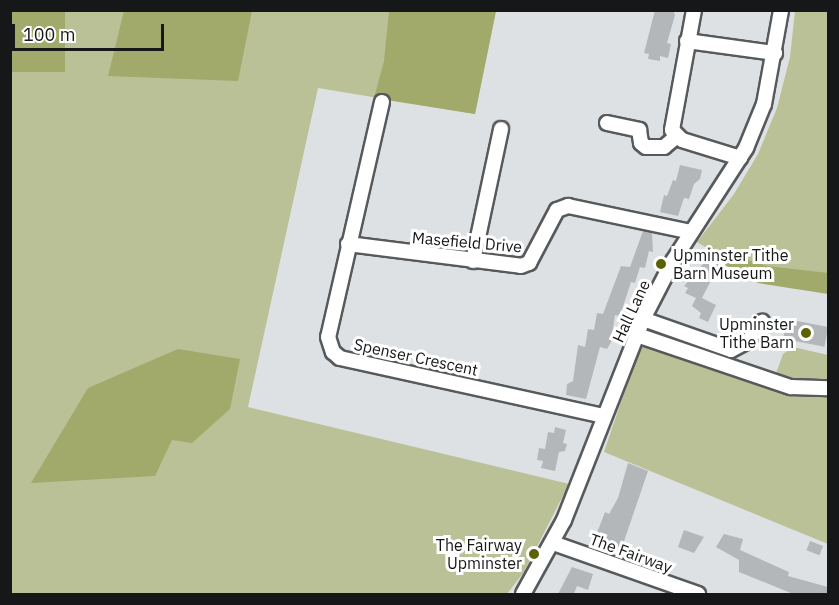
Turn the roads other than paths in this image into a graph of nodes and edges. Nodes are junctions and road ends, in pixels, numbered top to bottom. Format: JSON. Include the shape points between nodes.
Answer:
{"nodes":[{"id":1,"x":694,"y":10,"type":"edge"},
{"id":2,"x":781,"y":10,"type":"edge"},
{"id":3,"x":687,"y":41,"type":"junction"},
{"id":4,"x":775,"y":53,"type":"junction"},
{"id":5,"x":382,"y":102,"type":"dead end"},
{"id":6,"x":607,"y":123,"type":"dead end"},
{"id":7,"x":501,"y":129,"type":"dead end"},
{"id":8,"x":676,"y":137,"type":"junction"},
{"id":9,"x":740,"y":159,"type":"junction"},
{"id":10,"x":691,"y":232,"type":"junction"},
{"id":11,"x":348,"y":244,"type":"junction"},
{"id":12,"x":473,"y":261,"type":"junction"},
{"id":13,"x":643,"y":319,"type":"junction"},
{"id":14,"x":762,"y":322,"type":"dead end"},
{"id":15,"x":637,"y":335,"type":"junction"},
{"id":16,"x":828,"y":388,"type":"edge"},
{"id":17,"x":604,"y":416,"type":"junction"},
{"id":18,"x":553,"y":543,"type":"junction"},
{"id":19,"x":523,"y":594,"type":"edge"},
{"id":20,"x":698,"y":594,"type":"edge"}],
"edges":[{"from":1,"to":3,"type":"street"},
{"from":2,"to":4,"type":"street","name":"Hall Lane"},
{"from":3,"to":4,"type":"street"},
{"from":3,"to":8,"type":"street","via":[[672,130]]},
{"from":4,"to":9,"type":"street","name":"Hall Lane","via":[[764,104]]},
{"from":5,"to":11,"type":"street","name":"Spenser Crescent"},
{"from":6,"to":8,"type":"street","via":[[639,130],[641,143],[646,147],[664,147]]},
{"from":7,"to":12,"type":"street"},
{"from":8,"to":9,"type":"street"},
{"from":9,"to":10,"type":"street","name":"Hall Lane"},
{"from":10,"to":12,"type":"street","name":"Masefield Drive","via":[[568,206],[557,210],[529,263],[521,266]]},
{"from":10,"to":13,"type":"street","name":"Hall Lane"},
{"from":11,"to":12,"type":"street","name":"Masefield Drive"},
{"from":11,"to":17,"type":"street","name":"Spenser Crescent","via":[[328,337],[333,352],[340,358]]},
{"from":13,"to":14,"type":"street","via":[[731,350],[748,341]]},
{"from":13,"to":15,"type":"street","name":"Hall Lane"},
{"from":15,"to":16,"type":"street","via":[[791,387]]},
{"from":15,"to":17,"type":"street","name":"Hall Lane"},
{"from":17,"to":18,"type":"street","name":"Hall Lane"},
{"from":18,"to":19,"type":"street","name":"Hall Lane"},
{"from":18,"to":20,"type":"street","name":"The Fairway"}]}
